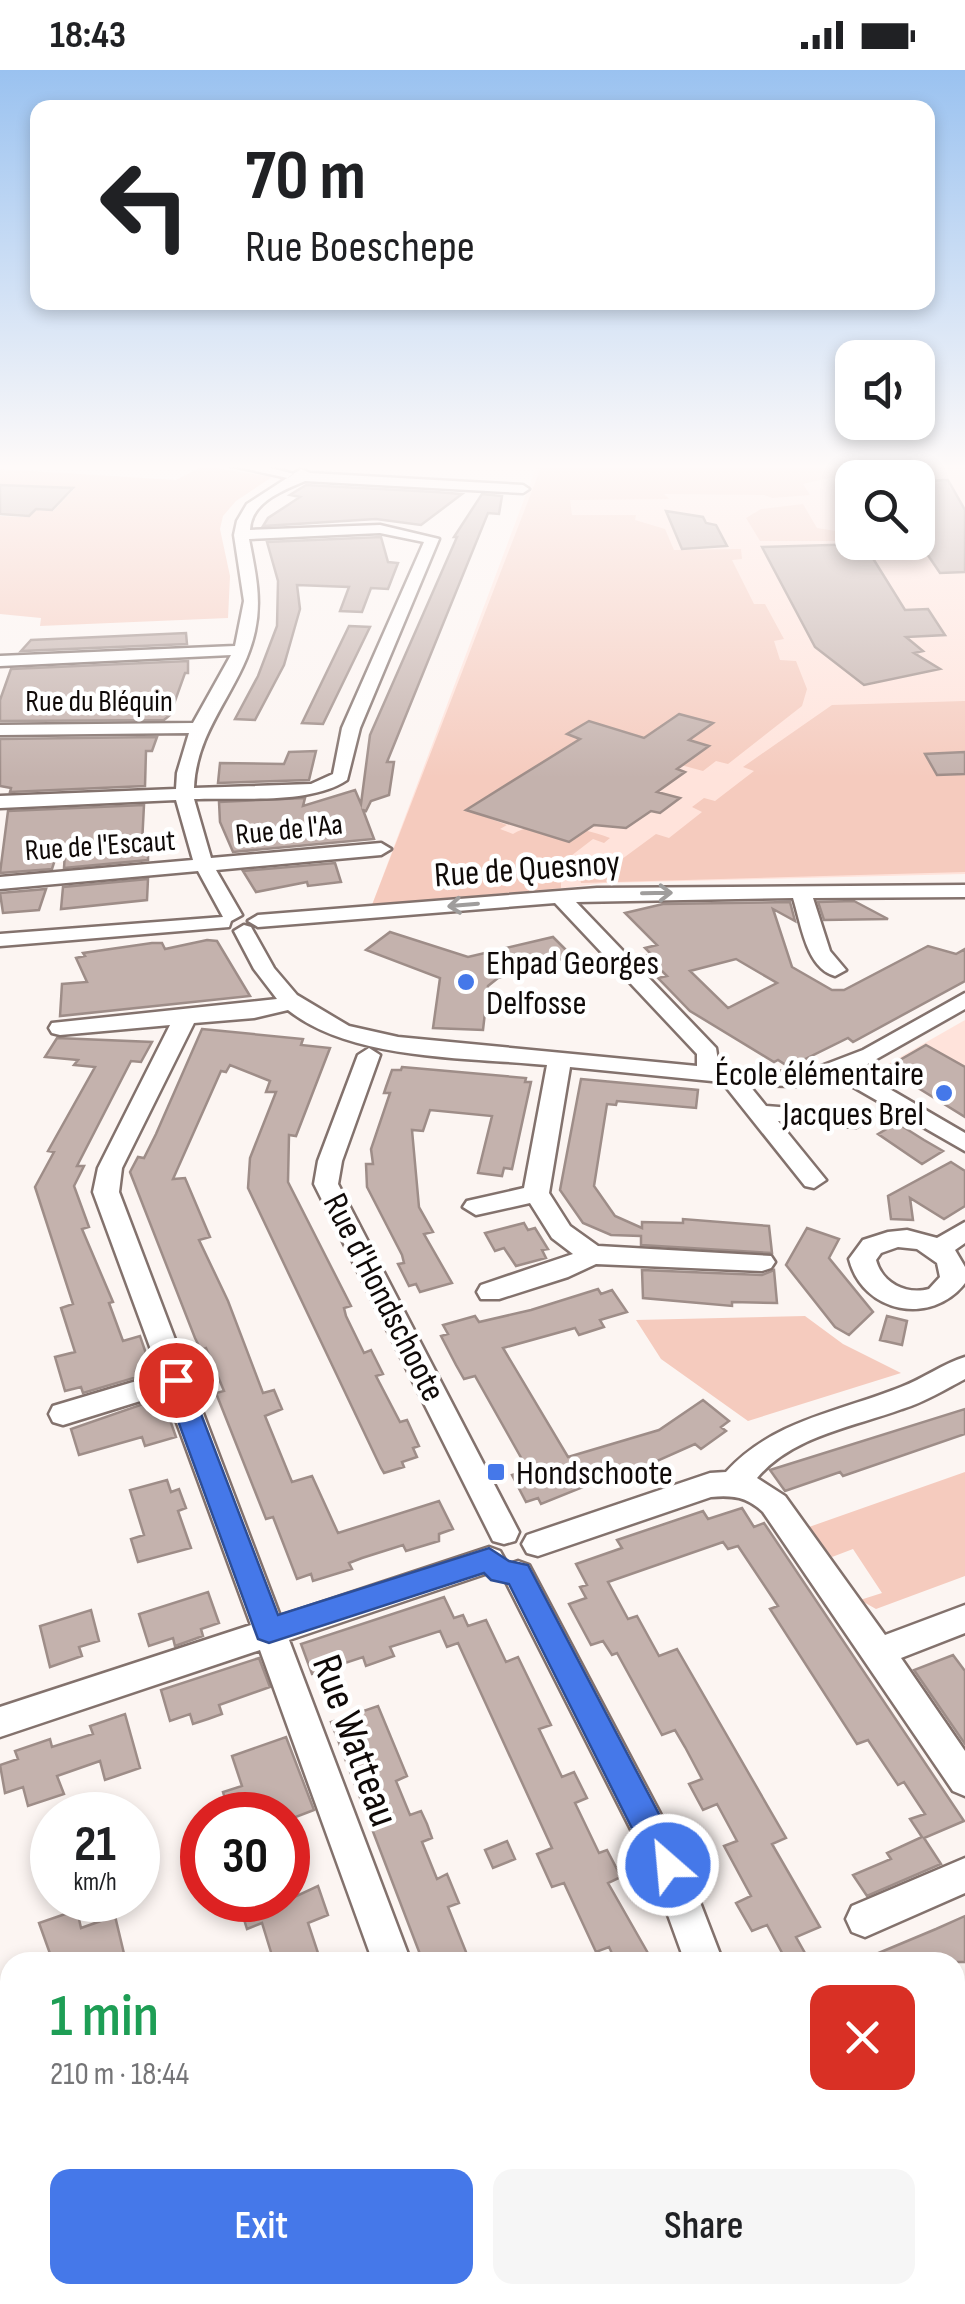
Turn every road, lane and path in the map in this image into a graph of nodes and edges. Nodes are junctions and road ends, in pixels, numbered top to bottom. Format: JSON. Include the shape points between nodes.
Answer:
{"nodes":[{"id":1,"x":247,"y":569,"type":"edge"},
{"id":2,"x":419,"y":569,"type":"edge"},
{"id":3,"x":241,"y":650,"type":"junction"},
{"id":4,"x":0,"y":661,"type":"edge"},
{"id":5,"x":199,"y":728,"type":"junction"},
{"id":6,"x":0,"y":730,"type":"edge"},
{"id":7,"x":185,"y":791,"type":"junction"},
{"id":8,"x":0,"y":802,"type":"edge"},
{"id":9,"x":381,"y":849,"type":"dead end"},
{"id":10,"x":204,"y":868,"type":"junction"},
{"id":11,"x":0,"y":882,"type":"edge"},
{"id":12,"x":965,"y":890,"type":"edge"},
{"id":13,"x":801,"y":891,"type":"junction"},
{"id":14,"x":560,"y":897,"type":"junction"},
{"id":15,"x":239,"y":922,"type":"junction"},
{"id":16,"x":0,"y":940,"type":"edge"},
{"id":17,"x":835,"y":970,"type":"dead end"},
{"id":18,"x":965,"y":1000,"type":"edge"},
{"id":19,"x":289,"y":1002,"type":"junction"},
{"id":20,"x":185,"y":1018,"type":"junction"},
{"id":21,"x":60,"y":1028,"type":"dead end"},
{"id":22,"x":376,"y":1046,"type":"junction"},
{"id":23,"x":560,"y":1058,"type":"junction"},
{"id":24,"x":841,"y":1070,"type":"junction"},
{"id":25,"x":718,"y":1074,"type":"junction"},
{"id":26,"x":756,"y":1112,"type":"junction"},
{"id":27,"x":856,"y":1120,"type":"dead end"},
{"id":28,"x":965,"y":1143,"type":"edge"},
{"id":29,"x":814,"y":1180,"type":"dead end"},
{"id":30,"x":536,"y":1193,"type":"junction"},
{"id":31,"x":476,"y":1206,"type":"dead end"},
{"id":32,"x":965,"y":1232,"type":"edge"},
{"id":33,"x":938,"y":1249,"type":"dead end"},
{"id":34,"x":592,"y":1255,"type":"junction"},
{"id":35,"x":762,"y":1262,"type":"dead end"},
{"id":36,"x":490,"y":1292,"type":"dead end"},
{"id":37,"x":965,"y":1367,"type":"edge"},
{"id":38,"x":176,"y":1380,"type":"junction"},
{"id":39,"x":63,"y":1414,"type":"dead end"},
{"id":40,"x":735,"y":1483,"type":"junction"},
{"id":41,"x":512,"y":1552,"type":"junction"},
{"id":42,"x":965,"y":1619,"type":"edge"},
{"id":43,"x":269,"y":1630,"type":"junction"},
{"id":44,"x":878,"y":1652,"type":"junction"},
{"id":45,"x":0,"y":1722,"type":"edge"},
{"id":46,"x":965,"y":1780,"type":"edge"},
{"id":47,"x":965,"y":1875,"type":"edge"},
{"id":48,"x":865,"y":1919,"type":"dead end"},
{"id":49,"x":388,"y":1952,"type":"edge"},
{"id":50,"x":700,"y":1952,"type":"edge"}],
"edges":[{"from":1,"to":3,"type":"street","via":[[252,593]]},
{"from":2,"to":7,"type":"street","name":"Rue de l'Escaut","via":[[351,728],[341,776],[311,789]]},
{"from":3,"to":4,"type":"street","name":"Rue du Bléquin"},
{"from":3,"to":5,"type":"street"},
{"from":5,"to":6,"type":"street","name":"Rue du Bléquin"},
{"from":5,"to":7,"type":"street"},
{"from":7,"to":8,"type":"street","name":"Rue de l'Escaut"},
{"from":7,"to":10,"type":"street","via":[[189,832]]},
{"from":9,"to":10,"type":"street","name":"Rue de l'Aa"},
{"from":10,"to":11,"type":"street","name":"Rue de l'Escaut"},
{"from":10,"to":15,"type":"street"},
{"from":12,"to":13,"type":"street","name":"Rue de Quesnoy"},
{"from":14,"to":13,"type":"street","name":"Rue de Quesnoy","one_way":true},
{"from":13,"to":17,"type":"street","via":[[820,952]]},
{"from":14,"to":15,"type":"street","name":"Rue de Quesnoy","one_way":true},
{"from":14,"to":25,"type":"street","via":[[708,1053]]},
{"from":15,"to":16,"type":"street","name":"Rue de Quesnoy"},
{"from":15,"to":19,"type":"street"},
{"from":18,"to":24,"type":"street"},
{"from":19,"to":20,"type":"street"},
{"from":19,"to":22,"type":"street"},
{"from":20,"to":21,"type":"street"},
{"from":20,"to":38,"type":"street","name":"Rue Watteau","via":[[105,1180]]},
{"from":22,"to":23,"type":"street"},
{"from":22,"to":41,"type":"street","name":"Rue d'Hondschoote","via":[[326,1184]]},
{"from":23,"to":25,"type":"street"},
{"from":23,"to":30,"type":"street"},
{"from":24,"to":25,"type":"street","via":[[795,1081]]},
{"from":24,"to":28,"type":"street"},
{"from":25,"to":26,"type":"street"},
{"from":26,"to":27,"type":"street"},
{"from":26,"to":29,"type":"street"},
{"from":30,"to":31,"type":"street"},
{"from":30,"to":34,"type":"street","via":[[561,1232]]},
{"from":32,"to":33,"type":"street"},
{"from":34,"to":35,"type":"street"},
{"from":34,"to":36,"type":"street"},
{"from":37,"to":40,"type":"street","via":[[915,1393],[799,1433],[756,1459]]},
{"from":38,"to":39,"type":"street"},
{"from":38,"to":43,"type":"street","name":"Rue Watteau"},
{"from":40,"to":41,"type":"street","via":[[710,1485]]},
{"from":40,"to":44,"type":"street","via":[[774,1504]]},
{"from":41,"to":43,"type":"street"},
{"from":41,"to":50,"type":"street","name":"Rue d'Hondschoote","via":[[668,1865]]},
{"from":42,"to":44,"type":"street"},
{"from":43,"to":45,"type":"street"},
{"from":43,"to":49,"type":"street","name":"Rue Watteau"},
{"from":44,"to":46,"type":"street"},
{"from":47,"to":48,"type":"street"}]}
